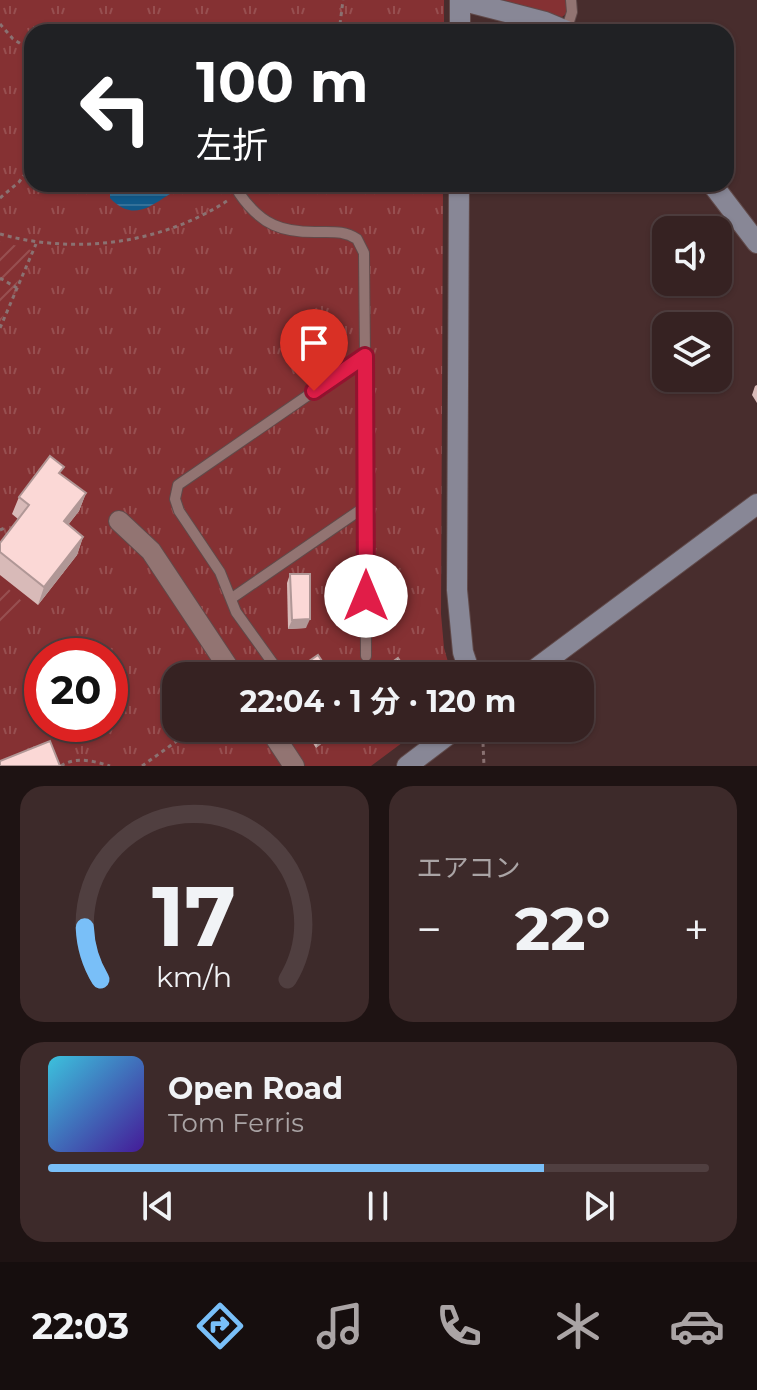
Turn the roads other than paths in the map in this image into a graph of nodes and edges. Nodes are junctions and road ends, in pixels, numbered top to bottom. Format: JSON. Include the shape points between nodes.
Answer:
{"nodes":[{"id":1,"x":460,"y":0,"type":"edge"},
{"id":2,"x":571,"y":0,"type":"edge"},
{"id":3,"x":460,"y":24,"type":"edge"},
{"id":4,"x":550,"y":24,"type":"edge"},
{"id":5,"x":569,"y":24,"type":"edge"},
{"id":6,"x":459,"y":192,"type":"edge"},
{"id":7,"x":718,"y":192,"type":"edge"},
{"id":8,"x":239,"y":193,"type":"road end"},
{"id":9,"x":757,"y":243,"type":"edge"},
{"id":10,"x":365,"y":356,"type":"junction"},
{"id":11,"x":757,"y":504,"type":"edge"},
{"id":12,"x":366,"y":506,"type":"junction"},
{"id":13,"x":119,"y":521,"type":"dead end"},
{"id":14,"x":232,"y":598,"type":"junction"},
{"id":15,"x":366,"y":656,"type":"dead end"},
{"id":16,"x":225,"y":662,"type":"edge"},
{"id":17,"x":272,"y":662,"type":"edge"},
{"id":18,"x":466,"y":662,"type":"edge"},
{"id":19,"x":545,"y":662,"type":"edge"},
{"id":20,"x":278,"y":742,"type":"edge"},
{"id":21,"x":439,"y":742,"type":"edge"},
{"id":22,"x":294,"y":766,"type":"edge"},
{"id":23,"x":407,"y":766,"type":"edge"}],
"edges":[{"from":1,"to":3,"type":"street"},
{"from":1,"to":4,"type":"street"},
{"from":2,"to":5,"type":"lane"},
{"from":6,"to":18,"type":"street","via":[[457,590]]},
{"from":7,"to":9,"type":"street"},
{"from":8,"to":10,"type":"lane","via":[[269,224],[357,239],[364,253]]},
{"from":10,"to":12,"type":"lane"},
{"from":10,"to":14,"type":"lane","via":[[178,485],[179,511]]},
{"from":11,"to":19,"type":"street"},
{"from":12,"to":14,"type":"lane"},
{"from":12,"to":15,"type":"lane"},
{"from":13,"to":16,"type":"street","via":[[151,551]]},
{"from":14,"to":17,"type":"lane","via":[[236,612]]},
{"from":20,"to":22,"type":"street"},
{"from":21,"to":23,"type":"street"}]}
